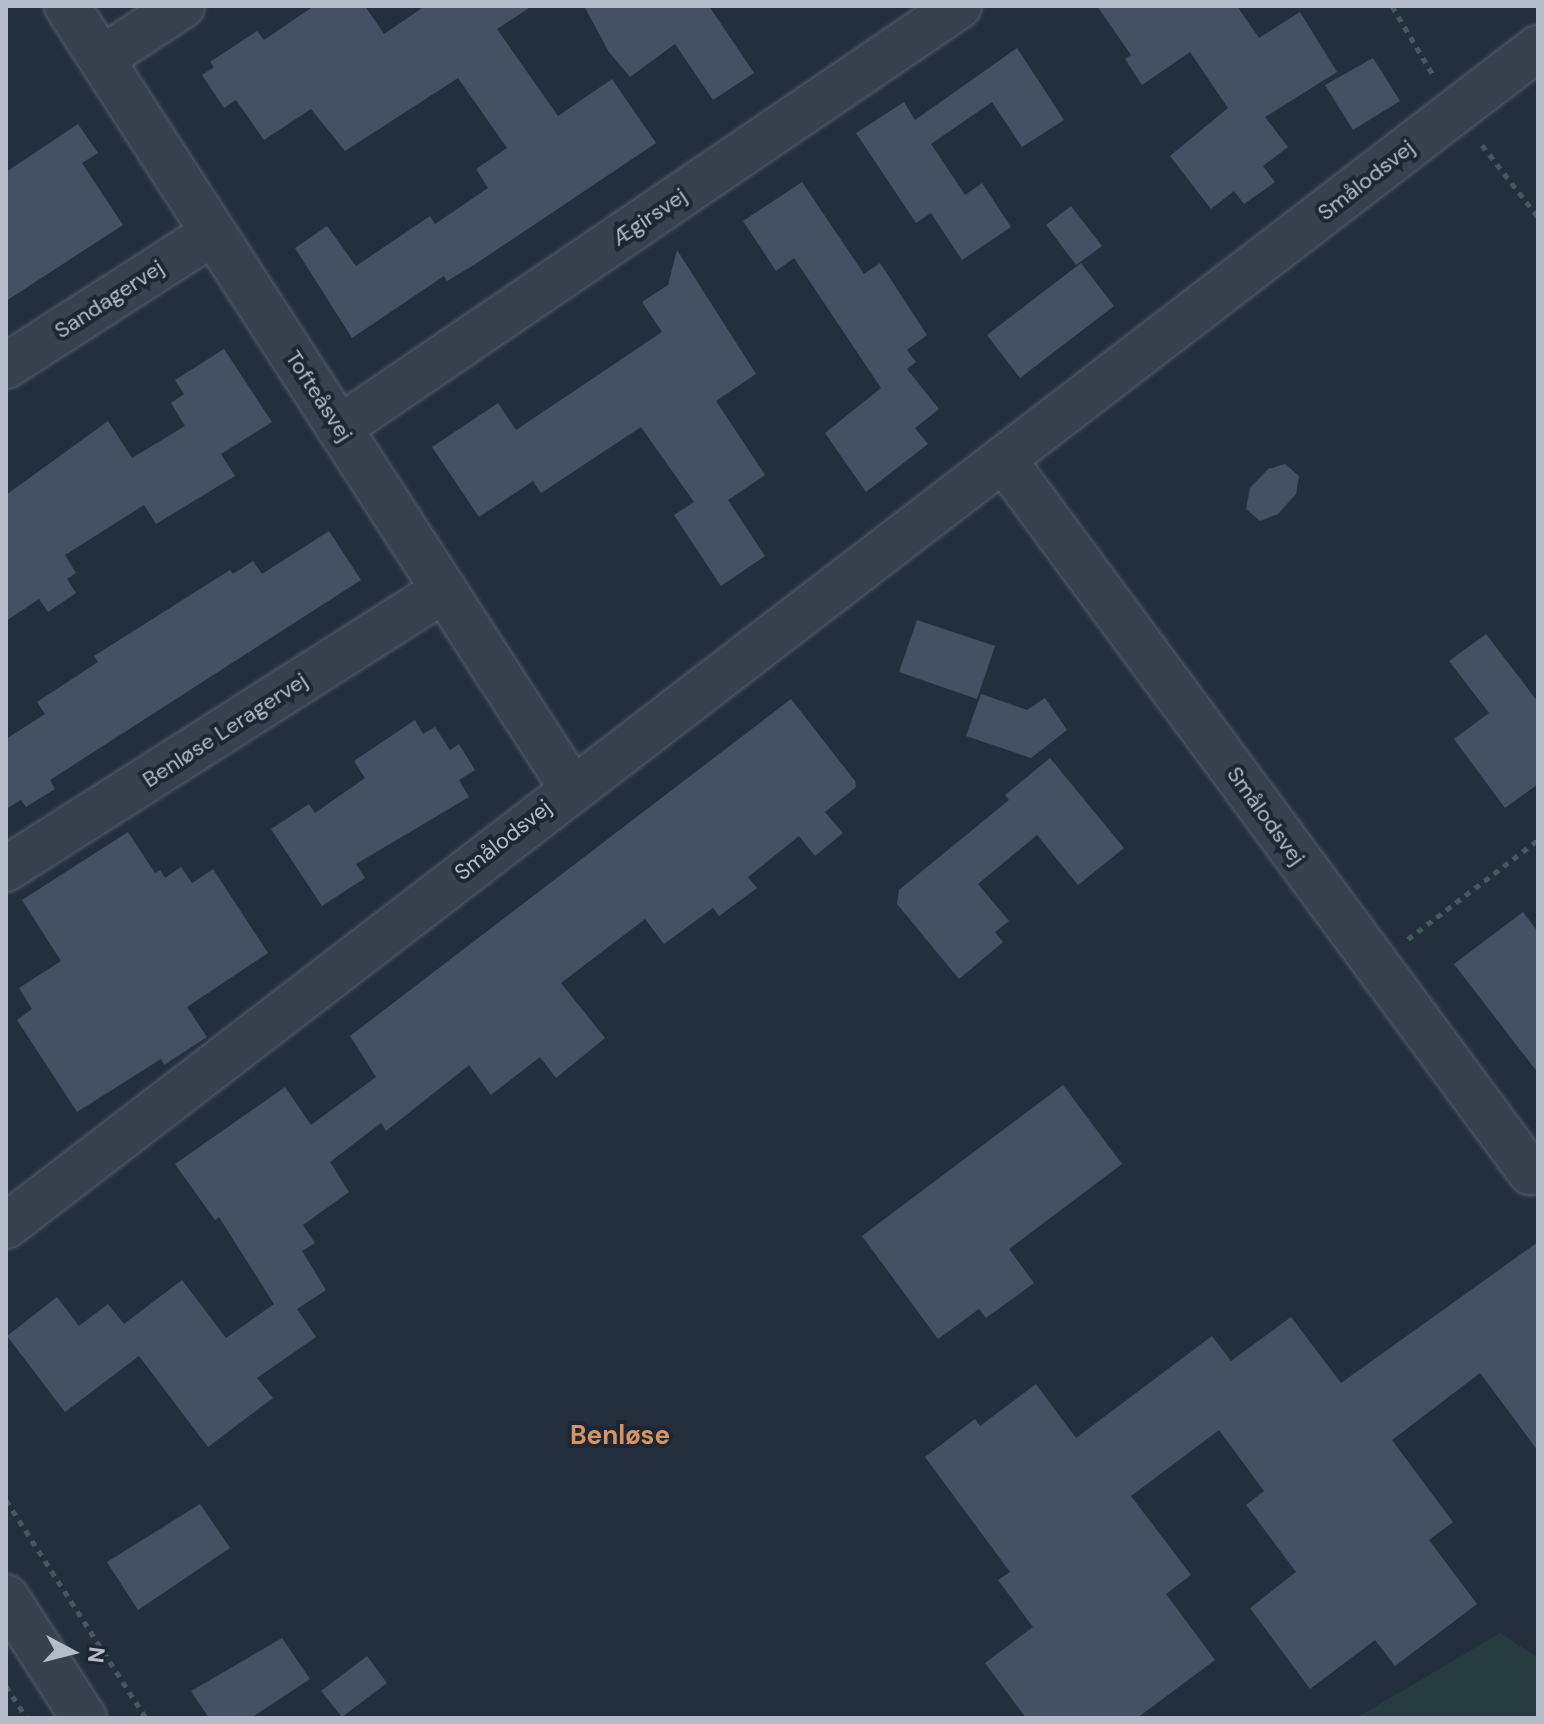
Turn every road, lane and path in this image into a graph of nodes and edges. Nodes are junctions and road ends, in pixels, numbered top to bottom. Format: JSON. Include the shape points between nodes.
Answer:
{"nodes":[{"id":1,"x":67,"y":6,"type":"edge"},
{"id":2,"x":182,"y":6,"type":"edge"},
{"id":3,"x":959,"y":6,"type":"edge"},
{"id":4,"x":1538,"y":48,"type":"edge"},
{"id":5,"x":101,"y":59,"type":"junction"},
{"id":6,"x":213,"y":233,"type":"junction"},
{"id":7,"x":6,"y":366,"type":"edge"},
{"id":8,"x":339,"y":428,"type":"junction"},
{"id":9,"x":1003,"y":459,"type":"junction"},
{"id":10,"x":444,"y":590,"type":"junction"},
{"id":11,"x":571,"y":787,"type":"junction"},
{"id":12,"x":1538,"y":840,"type":"edge"},
{"id":13,"x":6,"y":869,"type":"edge"},
{"id":14,"x":1375,"y":963,"type":"junction"},
{"id":15,"x":1530,"y":1172,"type":"dead end"},
{"id":16,"x":6,"y":1226,"type":"edge"},
{"id":17,"x":6,"y":1500,"type":"edge"},
{"id":18,"x":6,"y":1597,"type":"edge"},
{"id":19,"x":6,"y":1686,"type":"edge"},
{"id":20,"x":27,"y":1718,"type":"edge"},
{"id":21,"x":84,"y":1718,"type":"edge"},
{"id":22,"x":146,"y":1718,"type":"edge"}],
"edges":[{"from":1,"to":5,"type":"street","name":"Tofteåsvej"},
{"from":2,"to":5,"type":"street"},
{"from":3,"to":8,"type":"street","name":"Ægirsvej"},
{"from":4,"to":9,"type":"street","name":"Smålodsvej"},
{"from":5,"to":6,"type":"street","name":"Tofteåsvej"},
{"from":6,"to":7,"type":"street","name":"Sandagervej"},
{"from":6,"to":8,"type":"street","name":"Tofteåsvej"},
{"from":8,"to":10,"type":"street","name":"Tofteåsvej"},
{"from":9,"to":11,"type":"street","name":"Smålodsvej"},
{"from":9,"to":14,"type":"street","name":"Smålodsvej"},
{"from":10,"to":11,"type":"street","name":"Tofteåsvej"},
{"from":10,"to":13,"type":"street","name":"Benløse Leragervej"},
{"from":11,"to":16,"type":"street","name":"Smålodsvej"},
{"from":12,"to":14,"type":"path"},
{"from":14,"to":15,"type":"street","name":"Smålodsvej"},
{"from":17,"to":22,"type":"path"},
{"from":18,"to":21,"type":"street"},
{"from":19,"to":20,"type":"path"}]}
